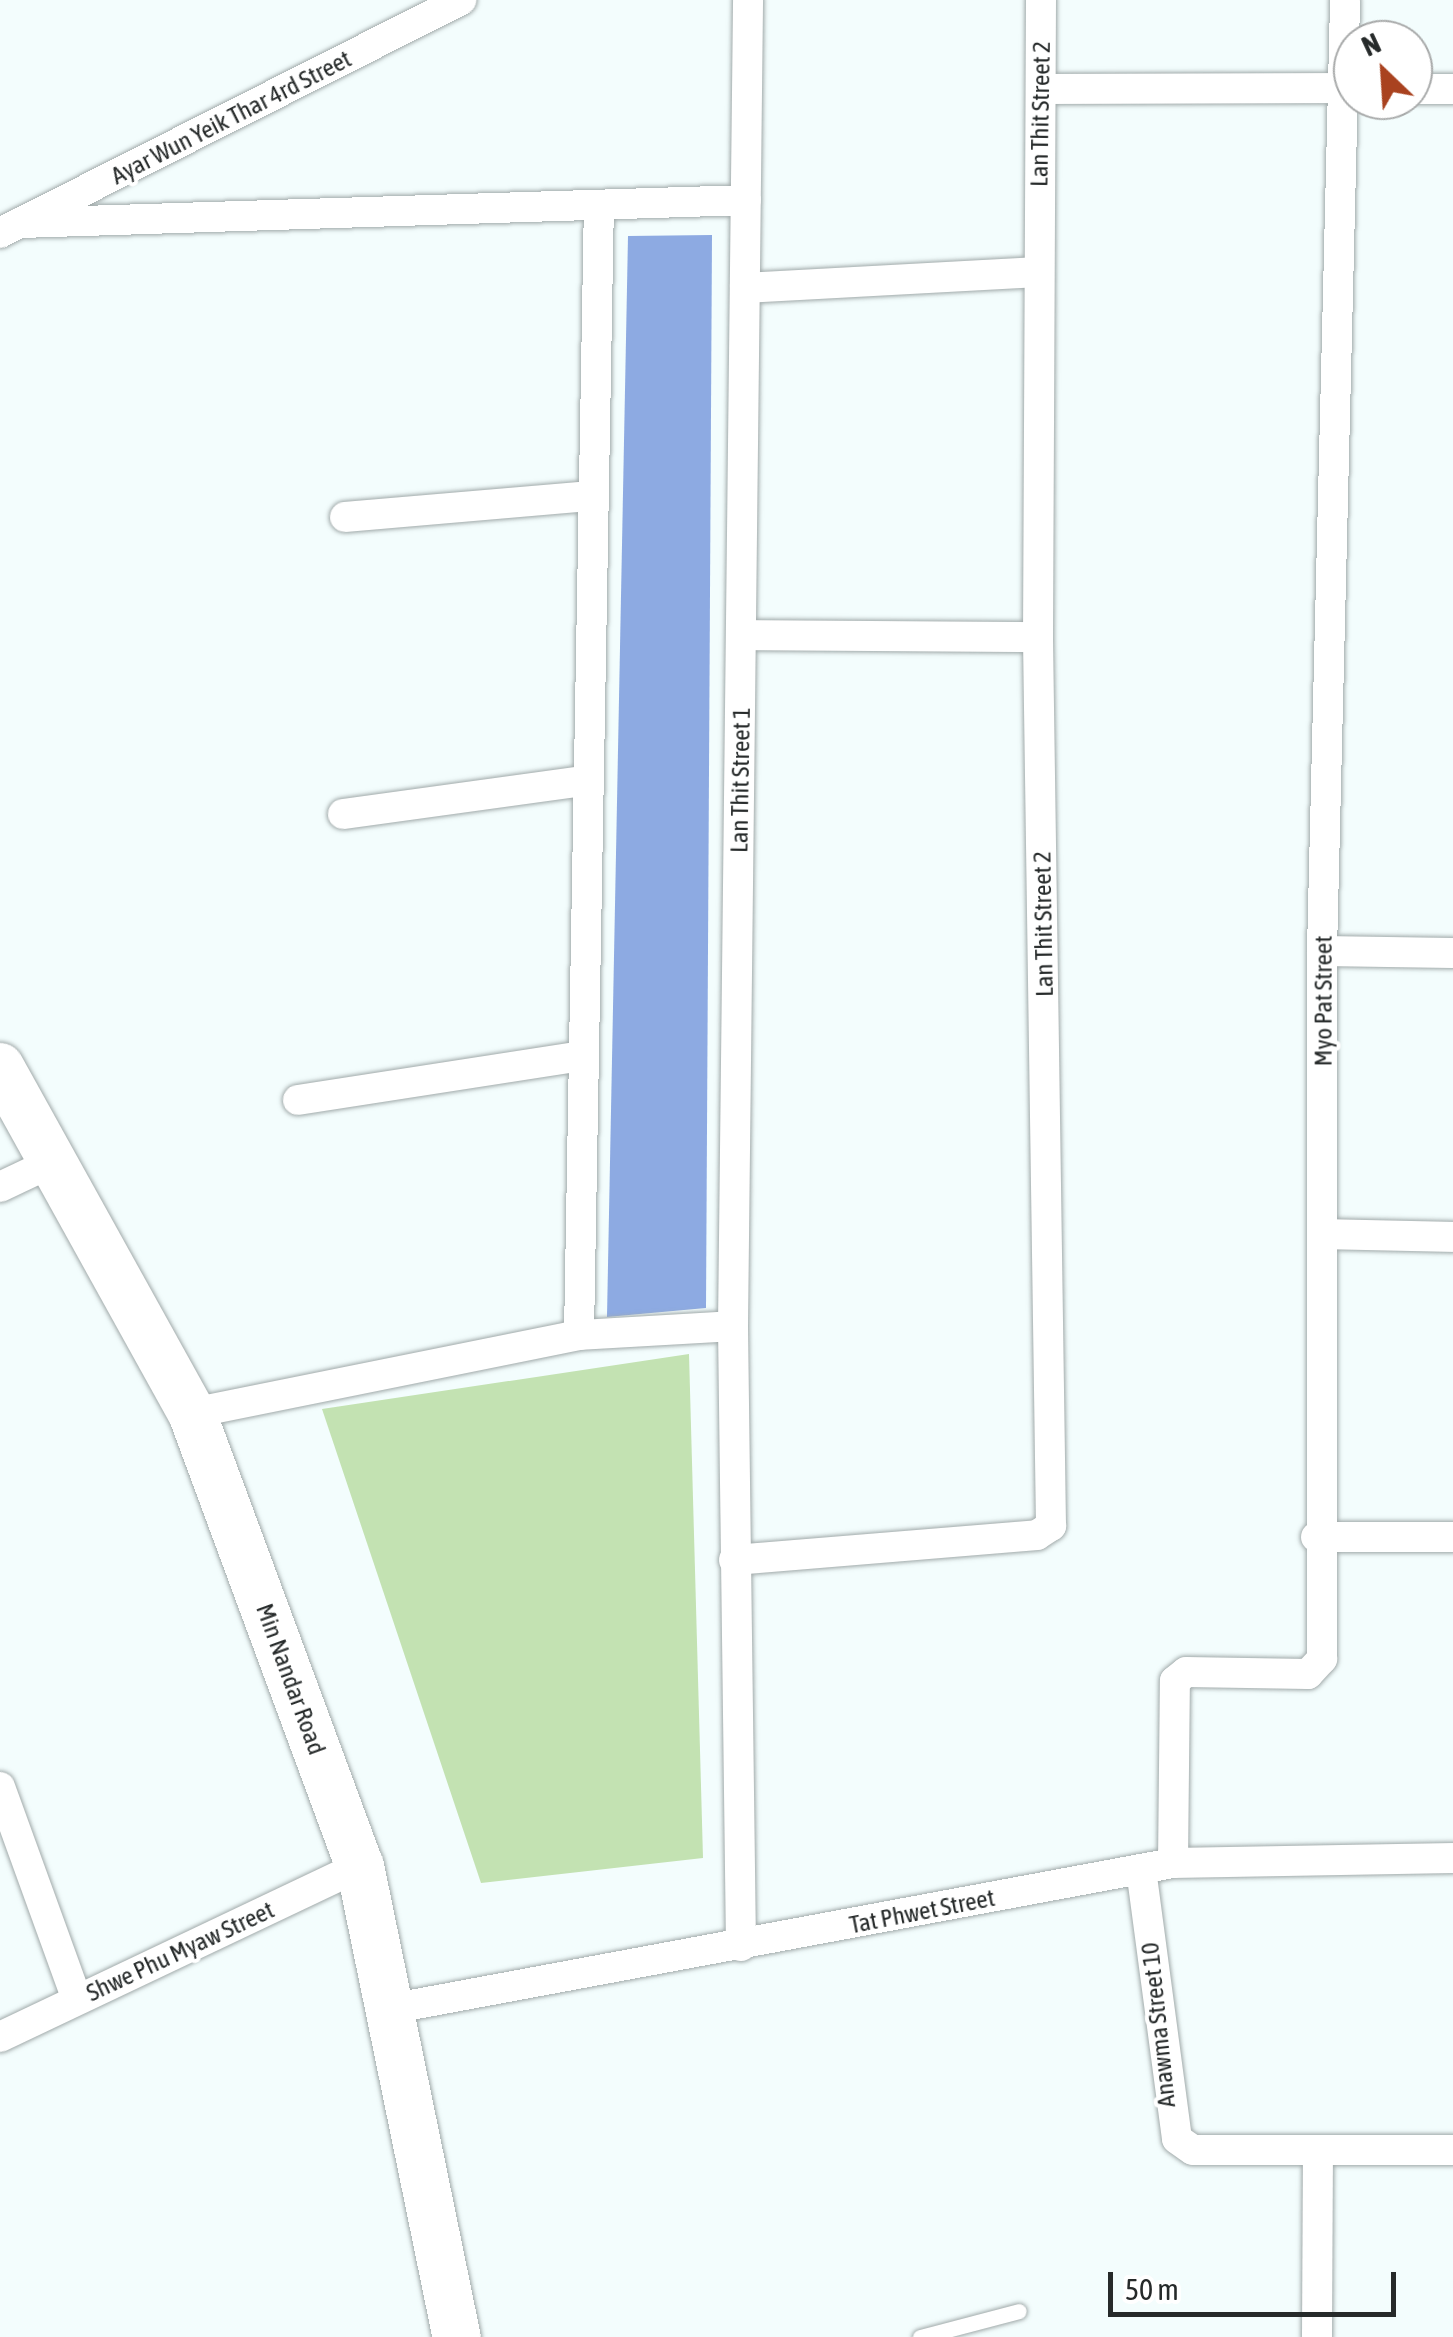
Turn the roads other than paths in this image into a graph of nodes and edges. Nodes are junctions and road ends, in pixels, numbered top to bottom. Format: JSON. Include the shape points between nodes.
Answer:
{"nodes":[{"id":1,"x":461,"y":0,"type":"edge"},
{"id":2,"x":748,"y":0,"type":"edge"},
{"id":3,"x":1041,"y":0,"type":"edge"},
{"id":4,"x":1333,"y":88,"type":"edge"},
{"id":5,"x":1042,"y":89,"type":"junction"},
{"id":6,"x":1347,"y":120,"type":"edge"},
{"id":7,"x":746,"y":200,"type":"junction"},
{"id":8,"x":598,"y":205,"type":"junction"},
{"id":9,"x":10,"y":228,"type":"edge"},
{"id":10,"x":1038,"y":272,"type":"junction"},
{"id":11,"x":745,"y":288,"type":"junction"},
{"id":12,"x":591,"y":496,"type":"junction"},
{"id":13,"x":345,"y":517,"type":"dead end"},
{"id":14,"x":742,"y":635,"type":"junction"},
{"id":15,"x":1038,"y":638,"type":"junction"},
{"id":16,"x":584,"y":781,"type":"junction"},
{"id":17,"x":344,"y":814,"type":"dead end"},
{"id":18,"x":1322,"y":952,"type":"junction"},
{"id":19,"x":1453,"y":953,"type":"edge"},
{"id":20,"x":582,"y":1056,"type":"junction"},
{"id":21,"x":0,"y":1067,"type":"edge"},
{"id":22,"x":298,"y":1100,"type":"dead end"},
{"id":23,"x":59,"y":1159,"type":"junction"},
{"id":24,"x":0,"y":1187,"type":"edge"},
{"id":25,"x":1324,"y":1234,"type":"junction"},
{"id":26,"x":1453,"y":1237,"type":"edge"},
{"id":27,"x":734,"y":1326,"type":"junction"},
{"id":28,"x":579,"y":1335,"type":"junction"},
{"id":29,"x":192,"y":1413,"type":"junction"},
{"id":30,"x":1316,"y":1537,"type":"junction"},
{"id":31,"x":1453,"y":1537,"type":"edge"},
{"id":32,"x":734,"y":1560,"type":"junction"},
{"id":33,"x":0,"y":1786,"type":"edge"},
{"id":34,"x":1453,"y":1858,"type":"edge"},
{"id":35,"x":1174,"y":1863,"type":"junction"},
{"id":36,"x":360,"y":1866,"type":"junction"},
{"id":37,"x":1141,"y":1869,"type":"junction"},
{"id":38,"x":741,"y":1946,"type":"junction"},
{"id":39,"x":77,"y":2000,"type":"junction"},
{"id":40,"x":395,"y":2008,"type":"junction"},
{"id":41,"x":0,"y":2037,"type":"edge"},
{"id":42,"x":1453,"y":2150,"type":"edge"},
{"id":43,"x":1318,"y":2151,"type":"junction"},
{"id":44,"x":1019,"y":2312,"type":"dead end"},
{"id":45,"x":457,"y":2337,"type":"edge"},
{"id":46,"x":920,"y":2337,"type":"edge"},
{"id":47,"x":1317,"y":2337,"type":"edge"}],
"edges":[{"from":1,"to":9,"type":"street","name":"Ayar Wun Yeik Thar 4rd Street"},
{"from":2,"to":7,"type":"street","name":"Lan Thit Street 1"},
{"from":3,"to":5,"type":"street","name":"Lan Thit Street 2"},
{"from":4,"to":5,"type":"street"},
{"from":5,"to":10,"type":"street","name":"Lan Thit Street 2"},
{"from":6,"to":18,"type":"street","name":"Myo Pat Street"},
{"from":7,"to":8,"type":"street"},
{"from":7,"to":11,"type":"street","name":"Lan Thit Street 1"},
{"from":8,"to":9,"type":"street"},
{"from":8,"to":12,"type":"street"},
{"from":10,"to":11,"type":"street"},
{"from":10,"to":15,"type":"street","name":"Lan Thit Street 2"},
{"from":11,"to":14,"type":"street","name":"Lan Thit Street 1"},
{"from":12,"to":13,"type":"street"},
{"from":12,"to":16,"type":"street"},
{"from":14,"to":15,"type":"street"},
{"from":14,"to":27,"type":"street","name":"Lan Thit Street 1"},
{"from":15,"to":32,"type":"street","name":"Lan Thit Street 2","via":[[1052,1526],[1037,1535]]},
{"from":16,"to":17,"type":"street"},
{"from":16,"to":20,"type":"street"},
{"from":18,"to":19,"type":"street"},
{"from":18,"to":25,"type":"street","name":"Myo Pat Street"},
{"from":20,"to":22,"type":"street"},
{"from":20,"to":28,"type":"street"},
{"from":21,"to":23,"type":"main road","name":"Min Nandar Road"},
{"from":23,"to":24,"type":"street"},
{"from":23,"to":29,"type":"main road","name":"Min Nandar Road"},
{"from":25,"to":26,"type":"street"},
{"from":25,"to":30,"type":"street","name":"Myo Pat Street"},
{"from":27,"to":28,"type":"street"},
{"from":27,"to":32,"type":"street","name":"Lan Thit Street 1"},
{"from":28,"to":29,"type":"street"},
{"from":29,"to":36,"type":"main road","name":"Min Nandar Road"},
{"from":30,"to":31,"type":"street"},
{"from":30,"to":35,"type":"street","name":"Myo Pat Street","via":[[1320,1671],[1186,1672],[1175,1681]]},
{"from":32,"to":38,"type":"street","name":"Lan Thit Street 1"},
{"from":33,"to":39,"type":"street"},
{"from":34,"to":35,"type":"street","name":"Tat Phwet Street"},
{"from":35,"to":37,"type":"street","name":"Tat Phwet Street"},
{"from":36,"to":39,"type":"street","name":"Shwe Phu Myaw Street"},
{"from":36,"to":40,"type":"main road","name":"Min Nandar Road"},
{"from":37,"to":38,"type":"street","name":"Tat Phwet Street"},
{"from":37,"to":43,"type":"street","name":"Anawma Street 10","via":[[1177,2139],[1192,2150]]},
{"from":38,"to":40,"type":"street","name":"Tat Phwet Street"},
{"from":39,"to":41,"type":"street","name":"Shwe Phu Myaw Street"},
{"from":40,"to":45,"type":"main road","name":"Min Nandar Road"},
{"from":42,"to":43,"type":"street","name":"Anawma Street 10"},
{"from":43,"to":47,"type":"street"},
{"from":44,"to":46,"type":"lane"}]}
